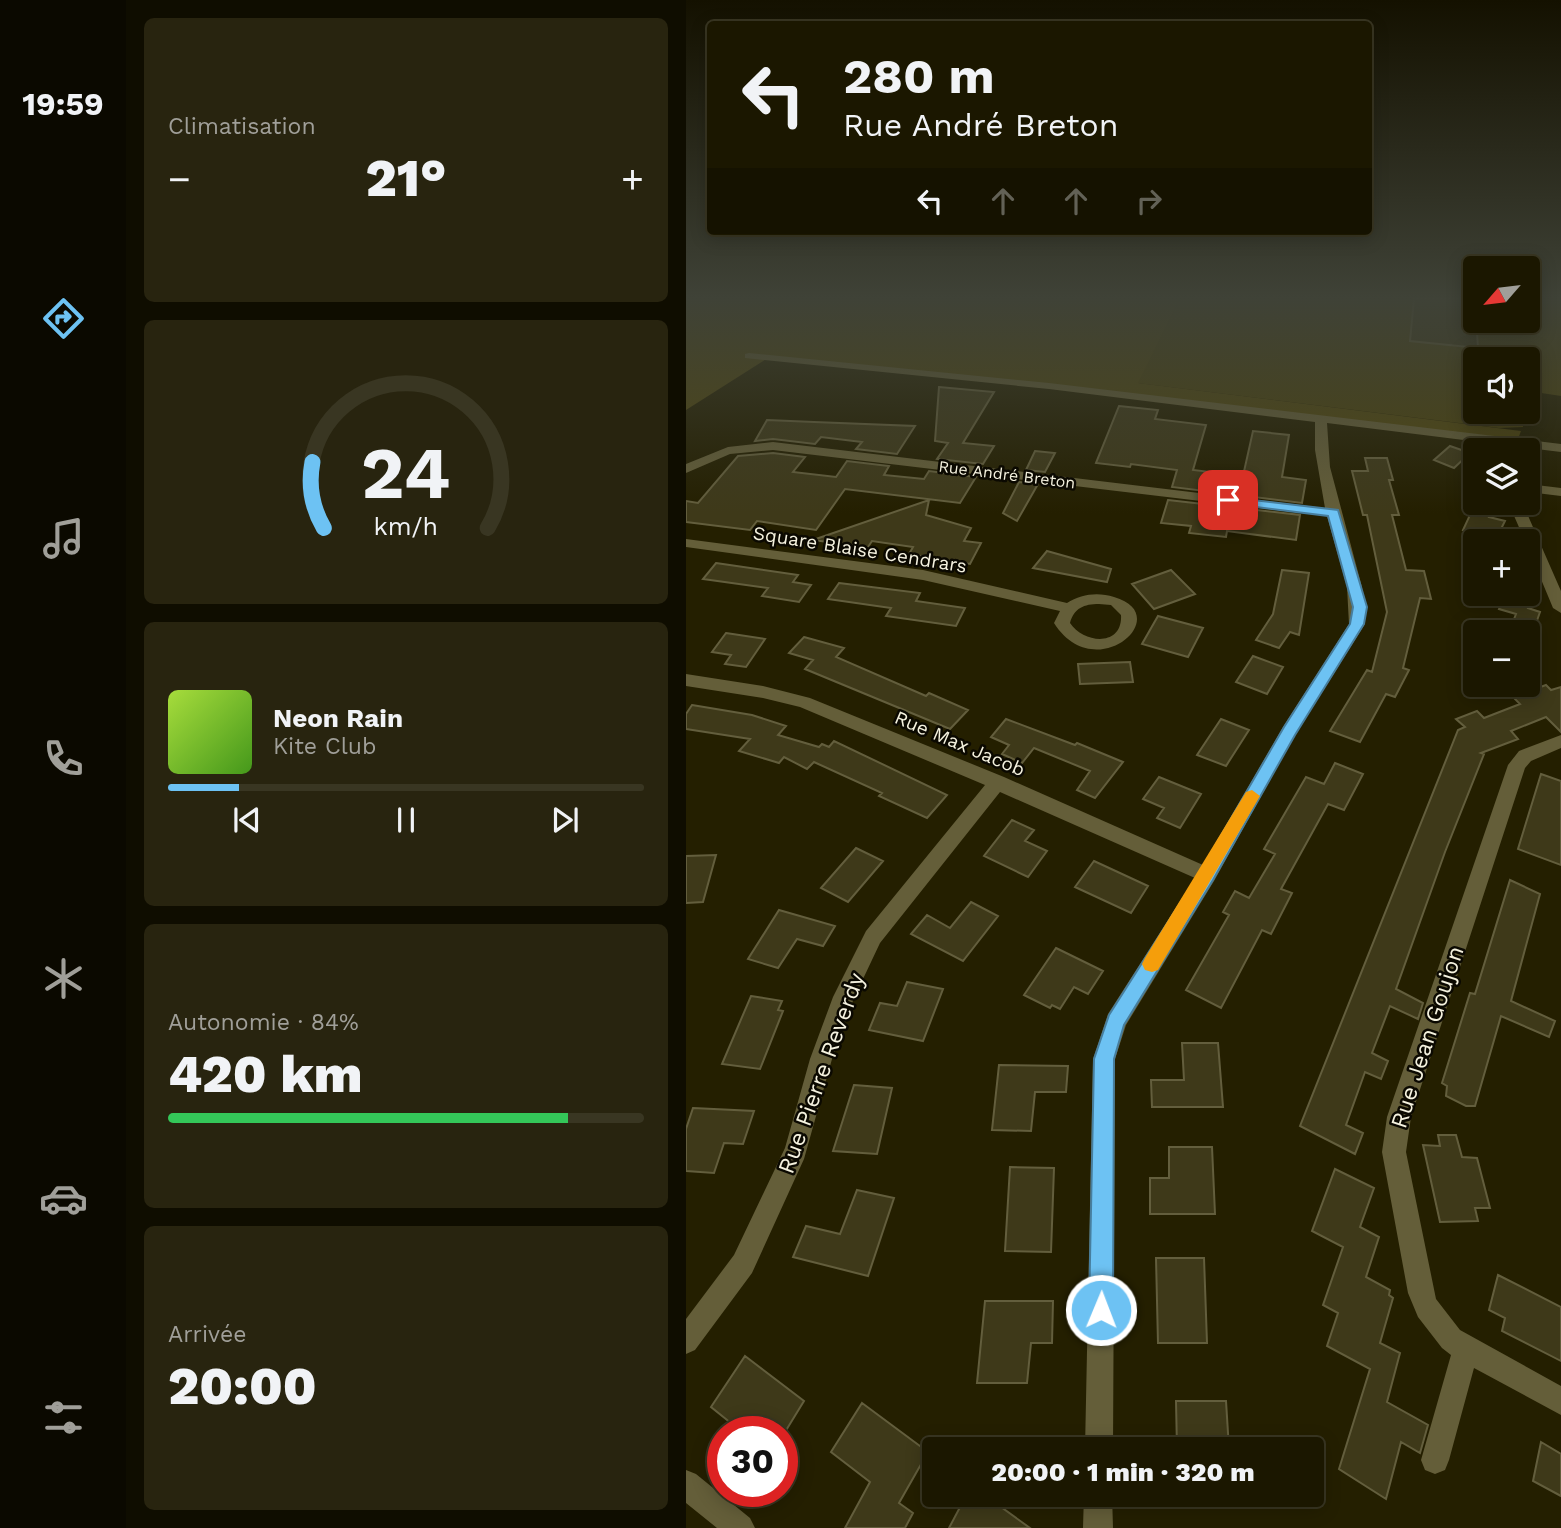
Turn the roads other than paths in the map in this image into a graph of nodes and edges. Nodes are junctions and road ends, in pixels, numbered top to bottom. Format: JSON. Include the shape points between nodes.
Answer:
{"nodes":[{"id":1,"x":892,"y":370,"type":"edge"},
{"id":2,"x":1321,"y":419,"type":"junction"},
{"id":3,"x":1463,"y":440,"type":"edge"},
{"id":4,"x":1540,"y":447,"type":"edge"},
{"id":5,"x":1561,"y":448,"type":"edge"},
{"id":6,"x":686,"y":470,"type":"edge"},
{"id":7,"x":1540,"y":489,"type":"edge"},
{"id":8,"x":1561,"y":492,"type":"edge"},
{"id":9,"x":1333,"y":513,"type":"junction"},
{"id":10,"x":1521,"y":515,"type":"edge"},
{"id":11,"x":686,"y":543,"type":"edge"},
{"id":12,"x":1068,"y":608,"type":"dead end"},
{"id":13,"x":1561,"y":608,"type":"edge"},
{"id":14,"x":686,"y":680,"type":"edge"},
{"id":15,"x":1561,"y":741,"type":"edge"},
{"id":16,"x":998,"y":782,"type":"junction"},
{"id":17,"x":1207,"y":875,"type":"junction"},
{"id":18,"x":686,"y":1341,"type":"edge"},
{"id":19,"x":1466,"y":1349,"type":"junction"},
{"id":20,"x":1561,"y":1401,"type":"edge"},
{"id":21,"x":1099,"y":1437,"type":"edge"},
{"id":22,"x":1435,"y":1460,"type":"dead end"},
{"id":23,"x":686,"y":1484,"type":"edge"},
{"id":24,"x":1098,"y":1507,"type":"edge"},
{"id":25,"x":740,"y":1528,"type":"edge"},
{"id":26,"x":1098,"y":1528,"type":"edge"}],
"edges":[{"from":1,"to":2,"type":"street"},
{"from":2,"to":3,"type":"street"},
{"from":2,"to":9,"type":"street","via":[[1318,433]]},
{"from":4,"to":5,"type":"street"},
{"from":6,"to":9,"type":"street","name":"Rue André Breton","via":[[721,452],[773,446]]},
{"from":7,"to":8,"type":"street"},
{"from":9,"to":17,"type":"street","via":[[1360,607],[1357,624]]},
{"from":10,"to":13,"type":"street"},
{"from":11,"to":12,"type":"street","name":"Square Blaise Cendrars","via":[[923,575]]},
{"from":14,"to":16,"type":"street","name":"Rue Max Jacob","via":[[804,702]]},
{"from":15,"to":19,"type":"street","name":"Rue Jean Goujon","via":[[1525,756],[1517,765],[1394,1137],[1421,1293],[1437,1324]]},
{"from":16,"to":17,"type":"street","name":"Rue Max Jacob"},
{"from":16,"to":18,"type":"street","name":"Rue Pierre Reverdy","via":[[873,937],[821,1059],[796,1151],[743,1264]]},
{"from":17,"to":21,"type":"street","via":[[1115,1021],[1104,1059]]},
{"from":19,"to":20,"type":"street","name":"Rue Jean Goujon"},
{"from":19,"to":22,"type":"street"},
{"from":23,"to":25,"type":"street"},
{"from":24,"to":26,"type":"street"}]}
